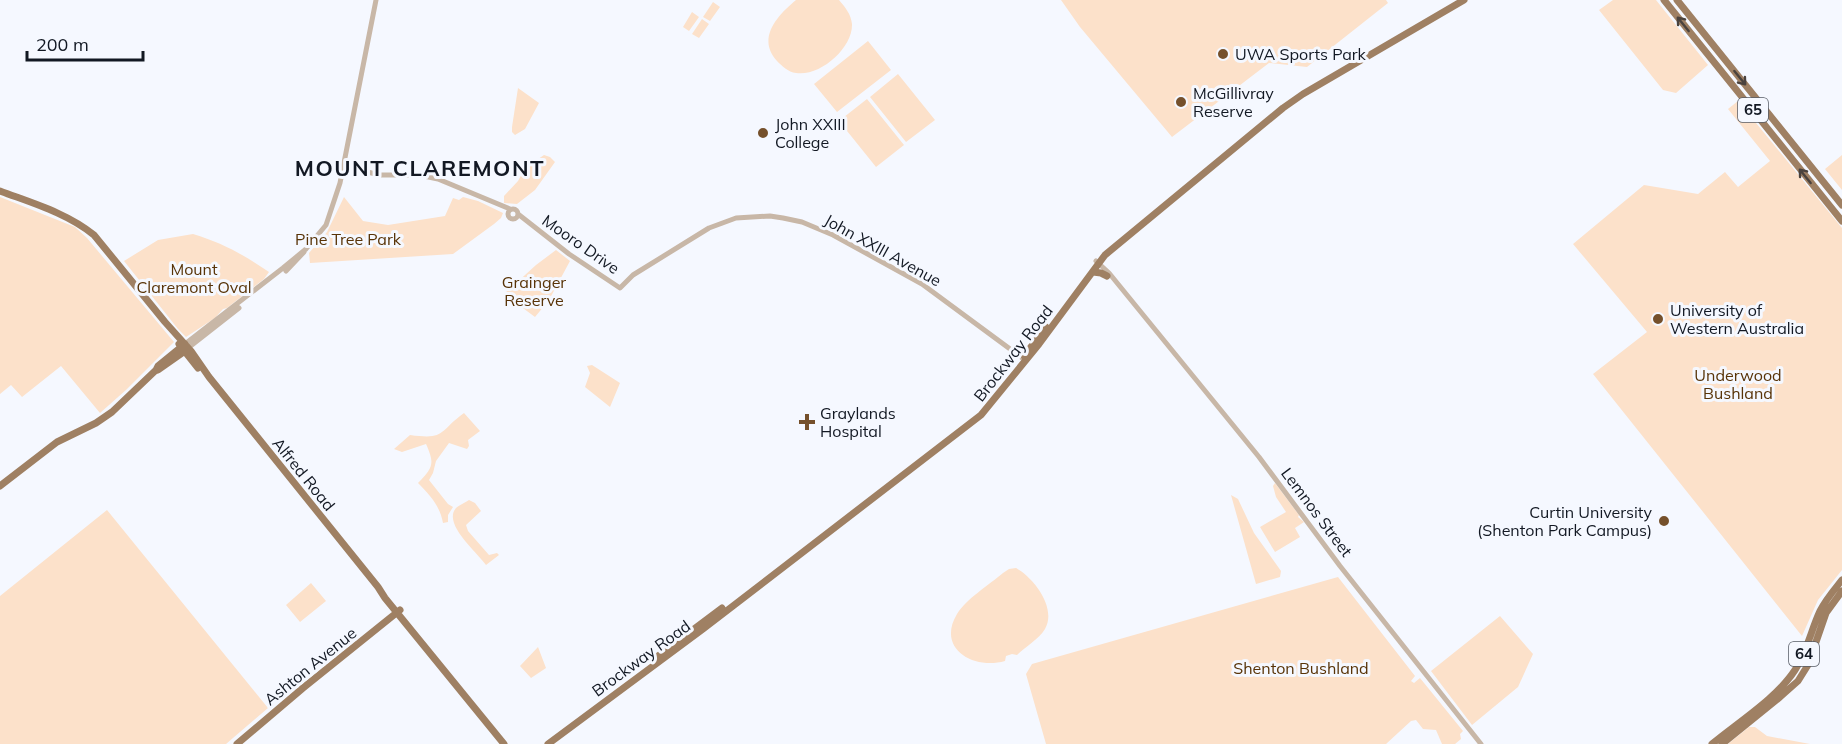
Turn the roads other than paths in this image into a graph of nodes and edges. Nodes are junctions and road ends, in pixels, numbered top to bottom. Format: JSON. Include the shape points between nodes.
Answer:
{"nodes":[{"id":1,"x":376,"y":0,"type":"edge"},
{"id":2,"x":1457,"y":0,"type":"edge"},
{"id":3,"x":1464,"y":0,"type":"edge"},
{"id":4,"x":1664,"y":0,"type":"edge"},
{"id":5,"x":1677,"y":0,"type":"edge"},
{"id":6,"x":344,"y":167,"type":"junction"},
{"id":7,"x":0,"y":193,"type":"edge"},
{"id":8,"x":1842,"y":205,"type":"edge"},
{"id":9,"x":1842,"y":221,"type":"edge"},
{"id":10,"x":1096,"y":265,"type":"junction"},
{"id":11,"x":1107,"y":276,"type":"joint"},
{"id":12,"x":620,"y":288,"type":"joint"},
{"id":13,"x":1128,"y":298,"type":"junction"},
{"id":14,"x":185,"y":348,"type":"junction"},
{"id":15,"x":1024,"y":359,"type":"junction"},
{"id":16,"x":0,"y":486,"type":"edge"},
{"id":17,"x":1842,"y":580,"type":"edge"},
{"id":18,"x":1842,"y":591,"type":"edge"},
{"id":19,"x":398,"y":611,"type":"junction"},
{"id":20,"x":1794,"y":678,"type":"junction"},
{"id":21,"x":237,"y":744,"type":"edge"},
{"id":22,"x":506,"y":744,"type":"edge"},
{"id":23,"x":542,"y":744,"type":"edge"},
{"id":24,"x":548,"y":744,"type":"edge"},
{"id":25,"x":1481,"y":744,"type":"edge"},
{"id":26,"x":1712,"y":744,"type":"edge"},
{"id":27,"x":1722,"y":744,"type":"edge"}],
"edges":[{"from":1,"to":6,"type":"street"},
{"from":2,"to":10,"type":"main road","name":"Brockway Road","via":[[1291,97],[1109,247]]},
{"from":3,"to":10,"type":"main road","name":"Brockway Road","via":[[1294,99]]},
{"from":9,"to":4,"type":"main road","number":"65","one_way":true},
{"from":5,"to":8,"type":"main road","number":"65","one_way":true},
{"from":6,"to":12,"type":"street","name":"Mooro Drive","via":[[446,181],[509,211],[509,217],[527,223]]},
{"from":6,"to":14,"type":"street","via":[[326,225],[294,263]]},
{"from":7,"to":14,"type":"main road","name":"Alfred Road","via":[[30,201],[82,225],[94,235]]},
{"from":10,"to":11,"type":"main road"},
{"from":10,"to":13,"type":"street","name":"Lemnos Street","via":[[1109,273]]},
{"from":10,"to":15,"type":"main road","name":"Brockway Road"},
{"from":11,"to":13,"type":"street","name":"Lemnos Street"},
{"from":12,"to":15,"type":"street","name":"John XXIII Avenue","via":[[633,275],[709,228],[736,218],[783,218],[833,235],[922,284]]},
{"from":13,"to":25,"type":"street","name":"Lemnos Street","via":[[1259,457]]},
{"from":14,"to":16,"type":"main road","via":[[112,412],[52,446]]},
{"from":14,"to":19,"type":"main road","name":"Alfred Road"},
{"from":15,"to":23,"type":"main road","name":"Brockway Road","via":[[974,417]]},
{"from":15,"to":24,"type":"main road","name":"Brockway Road","via":[[981,415]]},
{"from":17,"to":20,"type":"main road","number":"64","via":[[1821,610]]},
{"from":18,"to":20,"type":"main road","number":"64","via":[[1826,613],[1808,665]]},
{"from":19,"to":21,"type":"main road","name":"Ashton Avenue"},
{"from":19,"to":22,"type":"main road","name":"Alfred Road"},
{"from":20,"to":26,"type":"main road","number":"64"},
{"from":20,"to":27,"type":"main road","number":"64","via":[[1780,697]]}]}
